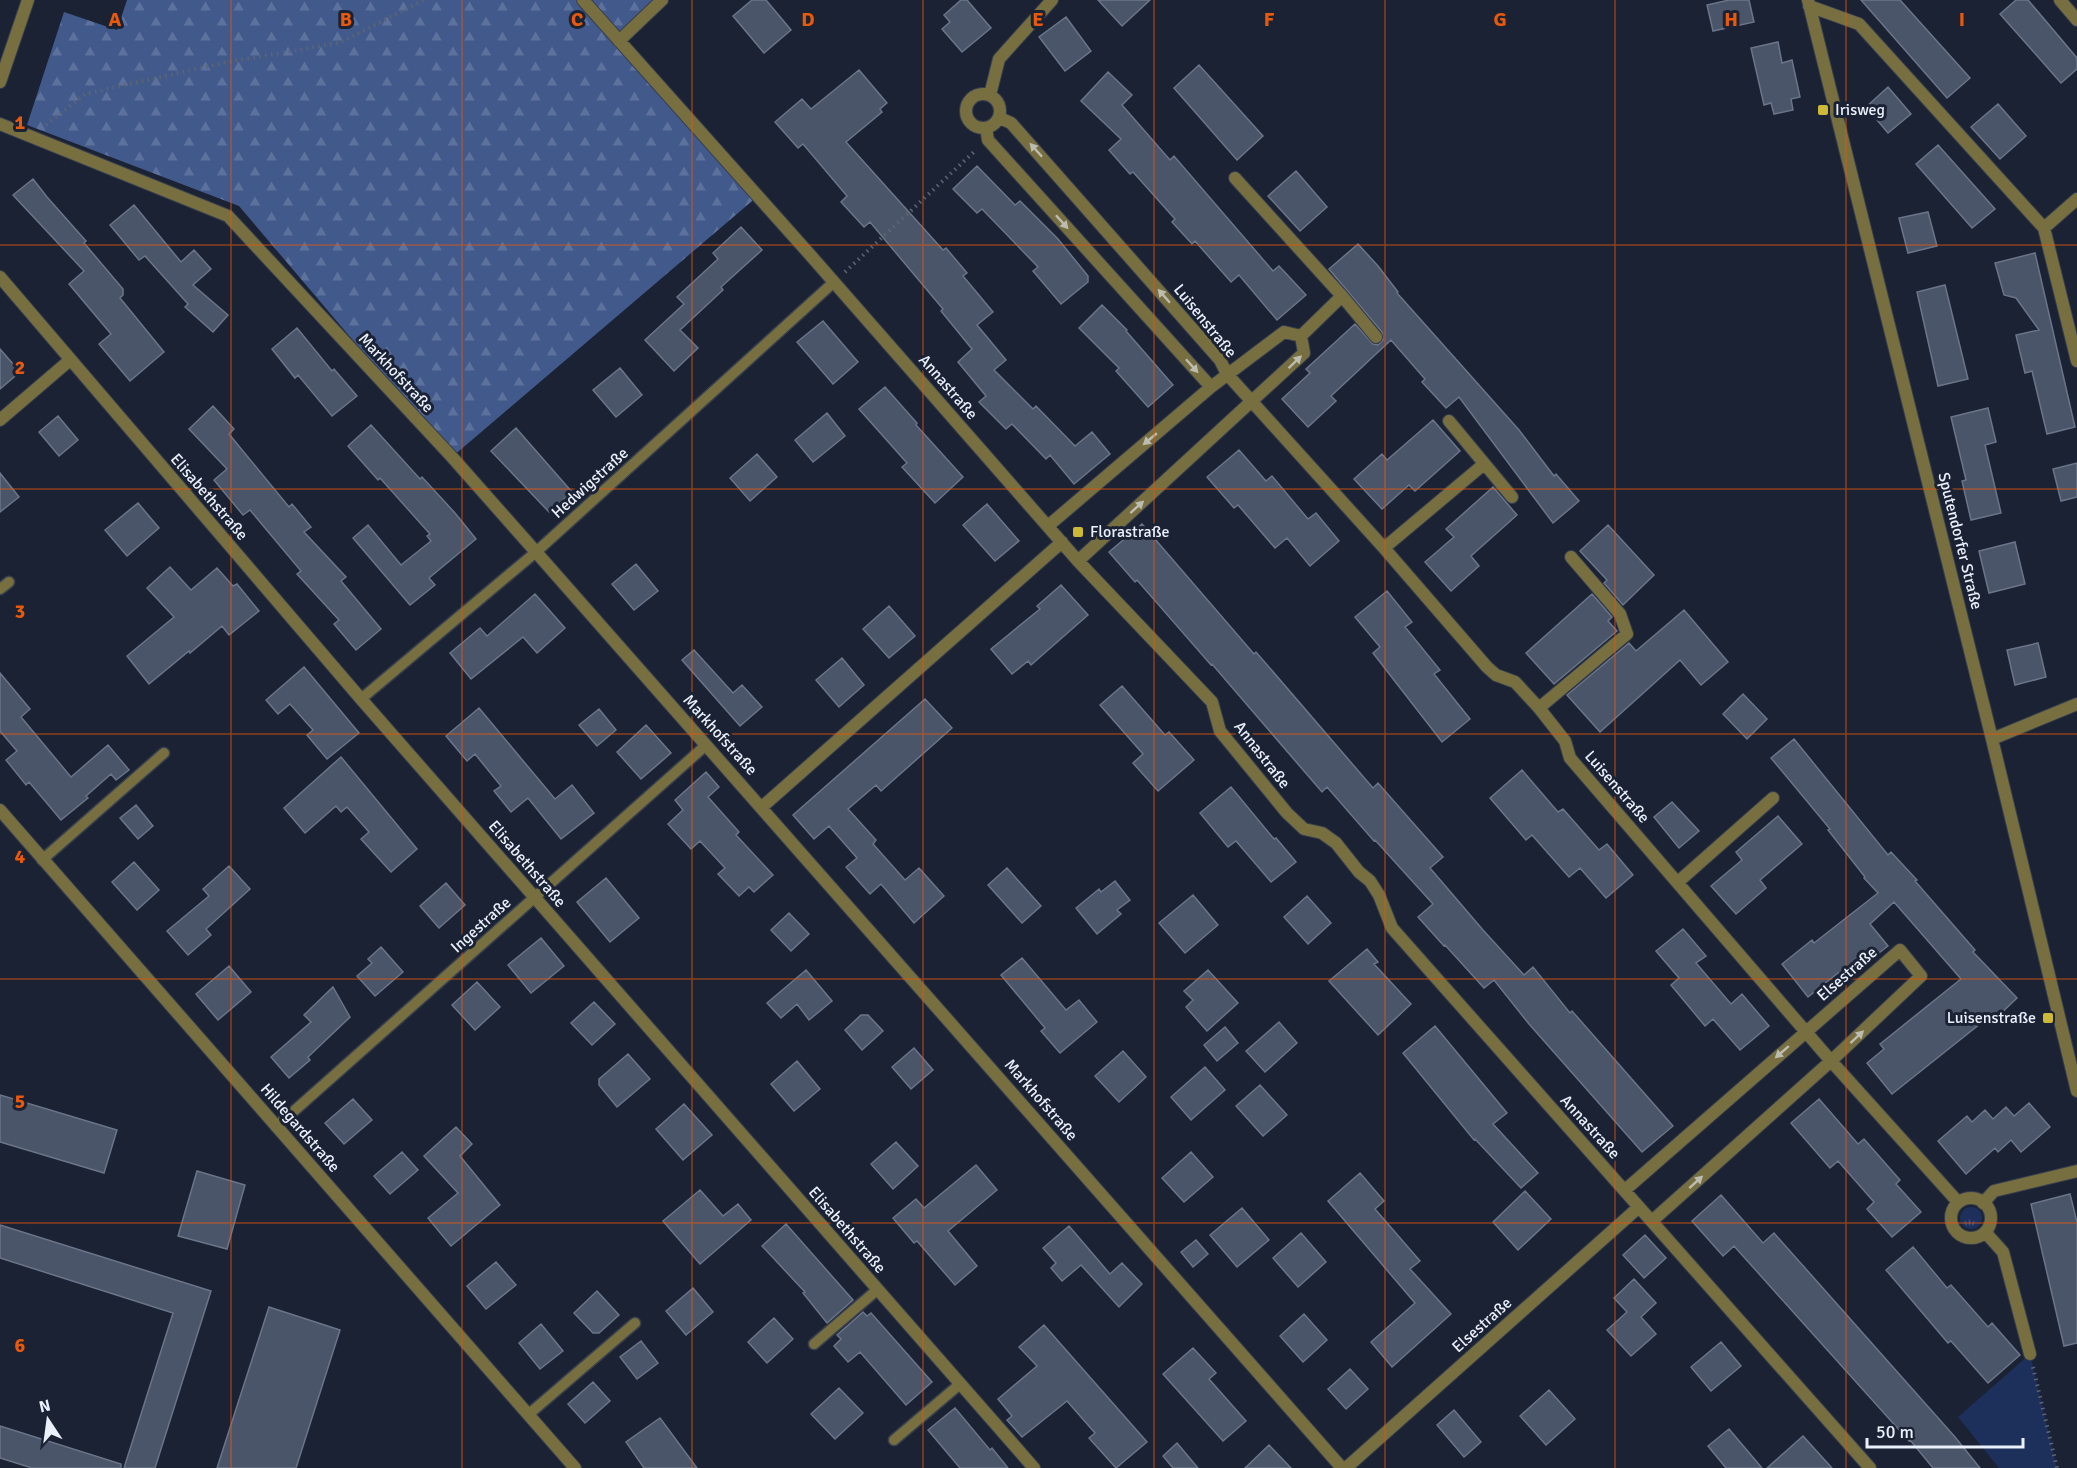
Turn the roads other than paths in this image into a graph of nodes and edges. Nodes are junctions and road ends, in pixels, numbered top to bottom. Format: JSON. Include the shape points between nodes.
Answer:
{"nodes":[{"id":1,"x":28,"y":0,"type":"edge"},
{"id":2,"x":583,"y":0,"type":"edge"},
{"id":3,"x":662,"y":0,"type":"edge"},
{"id":4,"x":1052,"y":0,"type":"edge"},
{"id":5,"x":2060,"y":0,"type":"edge"},
{"id":6,"x":1808,"y":3,"type":"edge"},
{"id":7,"x":2077,"y":20,"type":"edge"},
{"id":8,"x":619,"y":41,"type":"junction"},
{"id":9,"x":0,"y":81,"type":"edge"},
{"id":10,"x":990,"y":95,"type":"junction"},
{"id":11,"x":1000,"y":118,"type":"junction"},
{"id":12,"x":0,"y":124,"type":"edge"},
{"id":13,"x":987,"y":134,"type":"junction"},
{"id":14,"x":1235,"y":178,"type":"dead end"},
{"id":15,"x":2077,"y":199,"type":"edge"},
{"id":16,"x":2043,"y":228,"type":"junction"},
{"id":17,"x":0,"y":278,"type":"edge"},
{"id":18,"x":834,"y":282,"type":"junction"},
{"id":19,"x":1342,"y":296,"type":"junction"},
{"id":20,"x":1301,"y":336,"type":"junction"},
{"id":21,"x":1376,"y":337,"type":"dead end"},
{"id":22,"x":70,"y":360,"type":"junction"},
{"id":23,"x":2077,"y":362,"type":"edge"},
{"id":24,"x":1227,"y":374,"type":"junction"},
{"id":25,"x":1211,"y":387,"type":"junction"},
{"id":26,"x":1252,"y":402,"type":"junction"},
{"id":27,"x":0,"y":420,"type":"edge"},
{"id":28,"x":1449,"y":421,"type":"dead end"},
{"id":29,"x":1484,"y":464,"type":"junction"},
{"id":30,"x":1512,"y":497,"type":"dead end"},
{"id":31,"x":1048,"y":526,"type":"junction"},
{"id":32,"x":1062,"y":542,"type":"junction"},
{"id":33,"x":1384,"y":548,"type":"junction"},
{"id":34,"x":537,"y":552,"type":"junction"},
{"id":35,"x":1571,"y":557,"type":"dead end"},
{"id":36,"x":1078,"y":561,"type":"junction"},
{"id":37,"x":361,"y":699,"type":"junction"},
{"id":38,"x":2077,"y":704,"type":"edge"},
{"id":39,"x":1539,"y":708,"type":"junction"},
{"id":40,"x":1992,"y":739,"type":"junction"},
{"id":41,"x":705,"y":746,"type":"junction"},
{"id":42,"x":164,"y":753,"type":"dead end"},
{"id":43,"x":1773,"y":798,"type":"dead end"},
{"id":44,"x":762,"y":807,"type":"junction"},
{"id":45,"x":0,"y":810,"type":"edge"},
{"id":46,"x":42,"y":860,"type":"junction"},
{"id":47,"x":1678,"y":882,"type":"junction"},
{"id":48,"x":534,"y":897,"type":"junction"},
{"id":49,"x":1805,"y":1031,"type":"junction"},
{"id":50,"x":1831,"y":1061,"type":"junction"},
{"id":51,"x":2077,"y":1091,"type":"edge"},
{"id":52,"x":276,"y":1127,"type":"junction"},
{"id":53,"x":2077,"y":1171,"type":"edge"},
{"id":54,"x":1625,"y":1190,"type":"junction"},
{"id":55,"x":1958,"y":1202,"type":"junction"},
{"id":56,"x":1983,"y":1203,"type":"junction"},
{"id":57,"x":1639,"y":1207,"type":"junction"},
{"id":58,"x":1653,"y":1221,"type":"junction"},
{"id":59,"x":1985,"y":1232,"type":"junction"},
{"id":60,"x":877,"y":1290,"type":"junction"},
{"id":61,"x":635,"y":1323,"type":"dead end"},
{"id":62,"x":814,"y":1344,"type":"dead end"},
{"id":63,"x":2030,"y":1354,"type":"road end"},
{"id":64,"x":960,"y":1384,"type":"junction"},
{"id":65,"x":529,"y":1414,"type":"junction"},
{"id":66,"x":894,"y":1440,"type":"dead end"},
{"id":67,"x":575,"y":1468,"type":"edge"},
{"id":68,"x":1034,"y":1468,"type":"edge"},
{"id":69,"x":1344,"y":1468,"type":"edge"},
{"id":70,"x":1870,"y":1468,"type":"edge"}],
"edges":[{"from":1,"to":9,"type":"street"},
{"from":2,"to":8,"type":"street","name":"Annastraße"},
{"from":3,"to":8,"type":"street"},
{"from":4,"to":10,"type":"street","via":[[999,59]]},
{"from":5,"to":7,"type":"street"},
{"from":6,"to":16,"type":"street","via":[[1859,24]]},
{"from":6,"to":40,"type":"street","name":"Sputendorfer Straße"},
{"from":8,"to":18,"type":"street","name":"Annastraße"},
{"from":10,"to":11,"type":"street","name":"Luisenstraße","via":[[997,101]]},
{"from":10,"to":13,"type":"street","via":[[975,97],[966,110],[972,124]]},
{"from":11,"to":13,"type":"street"},
{"from":24,"to":11,"type":"street","name":"Luisenstraße","one_way":true,"via":[[1220,360],[1058,175],[1011,123]]},
{"from":12,"to":34,"type":"street","name":"Markhofstraße","via":[[228,216]]},
{"from":13,"to":25,"type":"street","one_way":true},
{"from":14,"to":19,"type":"street"},
{"from":15,"to":16,"type":"street"},
{"from":16,"to":23,"type":"street"},
{"from":17,"to":22,"type":"street","name":"Elisabethstraße"},
{"from":18,"to":31,"type":"street","name":"Annastraße"},
{"from":18,"to":34,"type":"lane","name":"Hedwigstraße"},
{"from":19,"to":20,"type":"street"},
{"from":19,"to":21,"type":"street"},
{"from":20,"to":24,"type":"street","via":[[1284,332]]},
{"from":26,"to":20,"type":"street","one_way":true,"via":[[1305,352]]},
{"from":22,"to":27,"type":"street"},
{"from":22,"to":37,"type":"street","name":"Elisabethstraße"},
{"from":24,"to":25,"type":"street"},
{"from":24,"to":26,"type":"street","name":"Luisenstraße"},
{"from":25,"to":31,"type":"street","one_way":true},
{"from":26,"to":33,"type":"street","name":"Luisenstraße"},
{"from":36,"to":26,"type":"street","one_way":true},
{"from":28,"to":29,"type":"street"},
{"from":29,"to":30,"type":"street"},
{"from":29,"to":33,"type":"street"},
{"from":31,"to":32,"type":"street","name":"Annastraße"},
{"from":32,"to":36,"type":"street","name":"Annastraße"},
{"from":32,"to":44,"type":"street"},
{"from":33,"to":39,"type":"street","name":"Luisenstraße","via":[[1487,667],[1515,682]]},
{"from":34,"to":37,"type":"lane","name":"Hedwigstraße"},
{"from":34,"to":41,"type":"street","name":"Markhofstraße"},
{"from":35,"to":39,"type":"street","via":[[1620,614],[1627,634]]},
{"from":36,"to":54,"type":"street","name":"Annastraße","via":[[1212,702],[1220,731],[1287,813],[1304,829],[1322,832],[1336,843],[1370,881],[1392,928]]},
{"from":37,"to":48,"type":"street","name":"Elisabethstraße"},
{"from":38,"to":40,"type":"street"},
{"from":39,"to":47,"type":"street","name":"Luisenstraße","via":[[1565,741],[1570,758]]},
{"from":40,"to":51,"type":"street","name":"Sputendorfer Straße"},
{"from":41,"to":44,"type":"street","name":"Markhofstraße"},
{"from":41,"to":48,"type":"lane","name":"Ingestraße"},
{"from":42,"to":46,"type":"lane"},
{"from":43,"to":47,"type":"street"},
{"from":44,"to":69,"type":"street","name":"Markhofstraße"},
{"from":45,"to":46,"type":"street","name":"Hildegardstraße"},
{"from":46,"to":52,"type":"street","name":"Hildegardstraße"},
{"from":47,"to":49,"type":"street","name":"Luisenstraße"},
{"from":48,"to":52,"type":"lane","name":"Ingestraße"},
{"from":48,"to":60,"type":"street","name":"Elisabethstraße"},
{"from":49,"to":50,"type":"street","name":"Luisenstraße"},
{"from":50,"to":49,"type":"street","name":"Elsestraße","one_way":true,"via":[[1921,976],[1900,950]]},
{"from":49,"to":54,"type":"street","name":"Elsestraße","one_way":true},
{"from":50,"to":55,"type":"street","name":"Luisenstraße"},
{"from":58,"to":50,"type":"street","name":"Elsestraße","one_way":true},
{"from":52,"to":65,"type":"street","name":"Hildegardstraße"},
{"from":53,"to":56,"type":"street","via":[[1994,1191]]},
{"from":54,"to":57,"type":"street","name":"Annastraße"},
{"from":55,"to":56,"type":"street","via":[[1971,1198]]},
{"from":55,"to":59,"type":"street","via":[[1951,1215],[1954,1229],[1972,1238]]},
{"from":56,"to":59,"type":"street","via":[[1991,1220]]},
{"from":57,"to":58,"type":"street","name":"Annastraße"},
{"from":57,"to":69,"type":"street","name":"Elsestraße"},
{"from":58,"to":70,"type":"street","name":"Annastraße"},
{"from":59,"to":63,"type":"street","via":[[2003,1252]]},
{"from":60,"to":62,"type":"lane"},
{"from":60,"to":64,"type":"street","name":"Elisabethstraße"},
{"from":61,"to":65,"type":"lane"},
{"from":64,"to":66,"type":"lane"},
{"from":64,"to":68,"type":"street","name":"Elisabethstraße"},
{"from":65,"to":67,"type":"street","name":"Hildegardstraße"}]}
